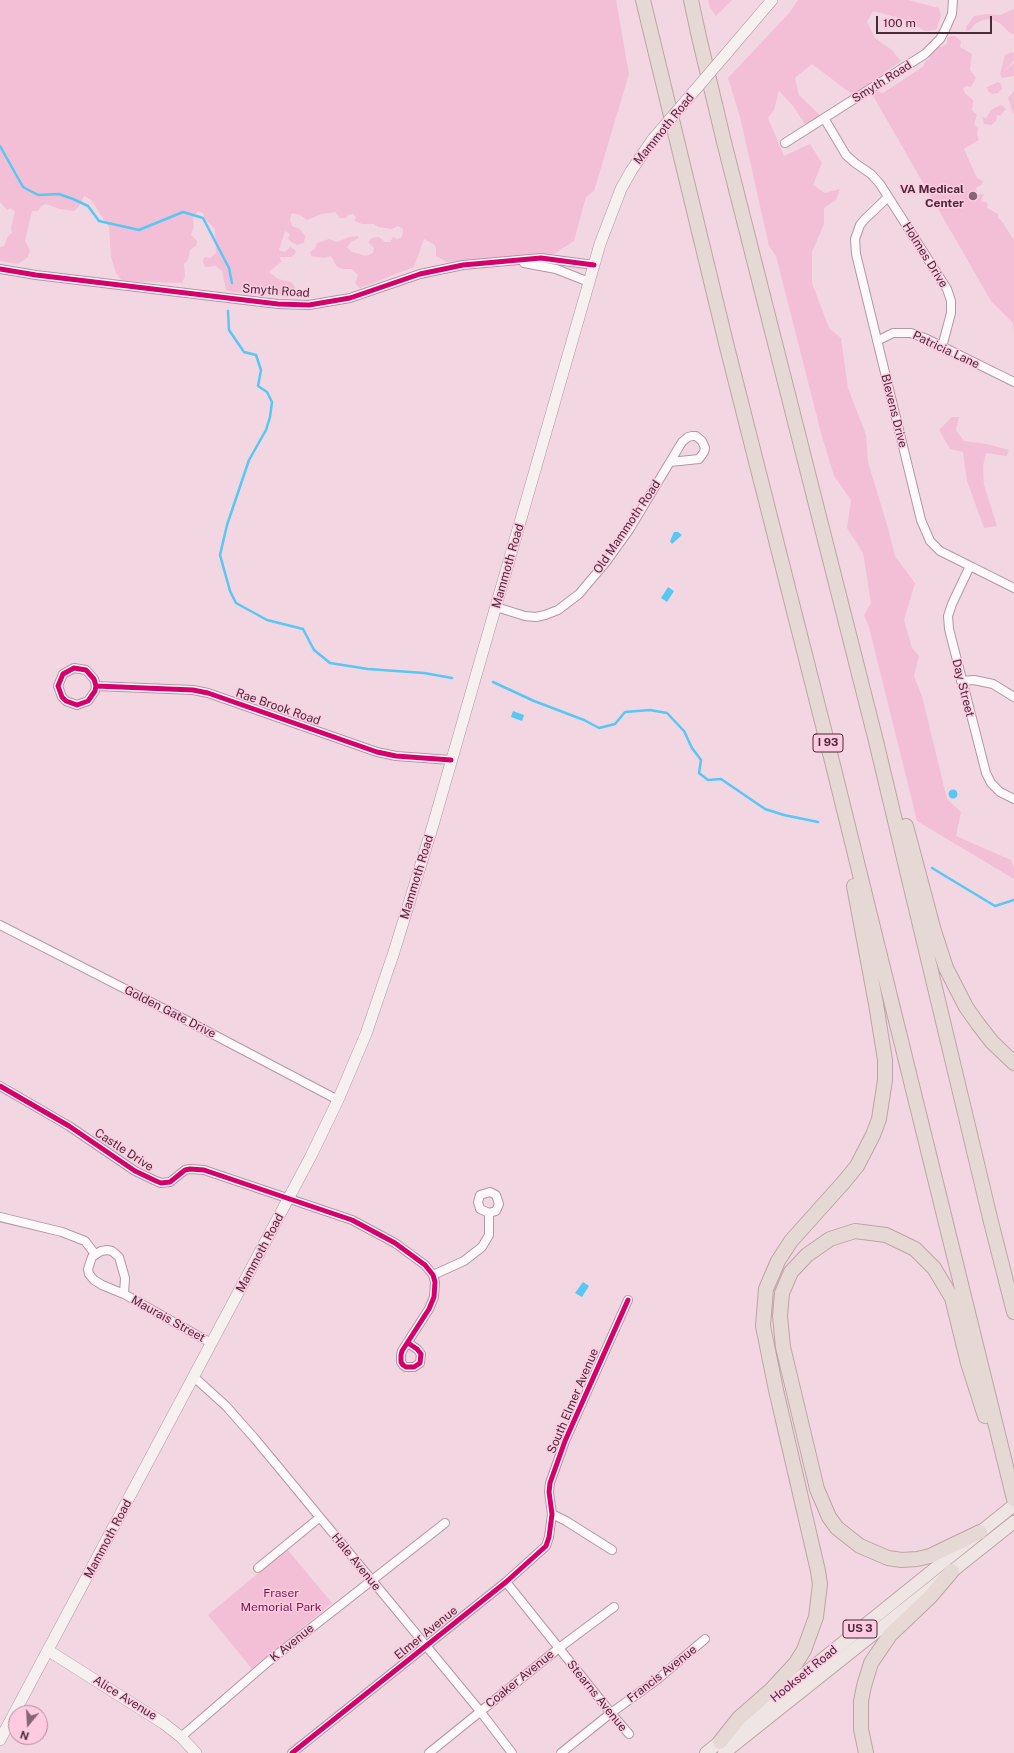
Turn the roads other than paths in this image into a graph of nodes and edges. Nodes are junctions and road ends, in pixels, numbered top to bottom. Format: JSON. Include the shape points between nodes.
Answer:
{"nodes":[{"id":1,"x":643,"y":0,"type":"edge"},
{"id":2,"x":691,"y":0,"type":"edge"},
{"id":3,"x":772,"y":0,"type":"edge"},
{"id":4,"x":953,"y":0,"type":"edge"},
{"id":5,"x":824,"y":118,"type":"junction"},
{"id":6,"x":785,"y":143,"type":"dead end"},
{"id":7,"x":888,"y":196,"type":"junction"},
{"id":8,"x":514,"y":261,"type":"junction"},
{"id":9,"x":594,"y":265,"type":"junction"},
{"id":10,"x":0,"y":269,"type":"edge"},
{"id":11,"x":589,"y":282,"type":"junction"},
{"id":12,"x":876,"y":341,"type":"junction"},
{"id":13,"x":942,"y":347,"type":"junction"},
{"id":14,"x":1014,"y":382,"type":"edge"},
{"id":15,"x":670,"y":462,"type":"dead end"},
{"id":16,"x":970,"y":566,"type":"junction"},
{"id":17,"x":1014,"y":588,"type":"edge"},
{"id":18,"x":496,"y":606,"type":"junction"},
{"id":19,"x":961,"y":681,"type":"junction"},
{"id":20,"x":96,"y":686,"type":"junction"},
{"id":21,"x":1014,"y":697,"type":"edge"},
{"id":22,"x":875,"y":736,"type":"junction"},
{"id":23,"x":451,"y":760,"type":"junction"},
{"id":24,"x":1014,"y":799,"type":"edge"},
{"id":25,"x":852,"y":844,"type":"junction"},
{"id":26,"x":0,"y":925,"type":"edge"},
{"id":27,"x":1014,"y":1063,"type":"edge"},
{"id":28,"x":0,"y":1086,"type":"edge"},
{"id":29,"x":338,"y":1100,"type":"junction"},
{"id":30,"x":289,"y":1199,"type":"junction"},
{"id":31,"x":489,"y":1213,"type":"dead end"},
{"id":32,"x":0,"y":1217,"type":"edge"},
{"id":33,"x":95,"y":1254,"type":"junction"},
{"id":34,"x":433,"y":1275,"type":"junction"},
{"id":35,"x":124,"y":1294,"type":"junction"},
{"id":36,"x":628,"y":1300,"type":"dead end"},
{"id":37,"x":1014,"y":1312,"type":"edge"},
{"id":38,"x":211,"y":1343,"type":"junction"},
{"id":39,"x":408,"y":1343,"type":"dead end"},
{"id":40,"x":194,"y":1377,"type":"junction"},
{"id":41,"x":1004,"y":1455,"type":"junction"},
{"id":42,"x":1012,"y":1493,"type":"edge"},
{"id":43,"x":1014,"y":1505,"type":"edge"},
{"id":44,"x":552,"y":1514,"type":"junction"},
{"id":45,"x":320,"y":1518,"type":"junction"},
{"id":46,"x":1014,"y":1522,"type":"edge"},
{"id":47,"x":445,"y":1523,"type":"dead end"},
{"id":48,"x":980,"y":1532,"type":"junction"},
{"id":49,"x":612,"y":1550,"type":"dead end"},
{"id":50,"x":258,"y":1568,"type":"dead end"},
{"id":51,"x":952,"y":1571,"type":"junction"},
{"id":52,"x":371,"y":1581,"type":"junction"},
{"id":53,"x":506,"y":1582,"type":"junction"},
{"id":54,"x":614,"y":1607,"type":"dead end"},
{"id":55,"x":705,"y":1639,"type":"dead end"},
{"id":56,"x":426,"y":1646,"type":"junction"},
{"id":57,"x":559,"y":1648,"type":"junction"},
{"id":58,"x":49,"y":1651,"type":"junction"},
{"id":59,"x":480,"y":1711,"type":"junction"},
{"id":60,"x":611,"y":1714,"type":"junction"},
{"id":61,"x":629,"y":1734,"type":"dead end"},
{"id":62,"x":181,"y":1737,"type":"junction"},
{"id":63,"x":0,"y":1740,"type":"edge"},
{"id":64,"x":722,"y":1748,"type":"edge"},
{"id":65,"x":196,"y":1753,"type":"edge"},
{"id":66,"x":292,"y":1753,"type":"edge"},
{"id":67,"x":429,"y":1753,"type":"edge"},
{"id":68,"x":512,"y":1753,"type":"edge"},
{"id":69,"x":561,"y":1753,"type":"edge"},
{"id":70,"x":706,"y":1753,"type":"edge"},
{"id":71,"x":866,"y":1753,"type":"edge"}],
"edges":[{"from":1,"to":25,"type":"highway","number":"I 93"},
{"from":2,"to":22,"type":"highway","via":[[724,142]]},
{"from":3,"to":9,"type":"main road","name":"Mammoth Road","bridge":true,"via":[[654,139],[631,171],[610,216]]},
{"from":4,"to":5,"type":"street","name":"Smyth Road","via":[[952,14],[945,30],[929,50]]},
{"from":5,"to":6,"type":"street","name":"Smyth Road"},
{"from":5,"to":7,"type":"street","name":"Holmes Drive","via":[[846,154],[855,164],[871,174]]},
{"from":7,"to":12,"type":"street","name":"Blevens Drive","via":[[864,220],[855,239],[857,262]]},
{"from":7,"to":13,"type":"street","name":"Holmes Drive","via":[[950,297],[951,318]]},
{"from":8,"to":9,"type":"street","name":"Smyth Road","via":[[541,258]]},
{"from":8,"to":10,"type":"street","name":"Smyth Road","via":[[434,270],[350,298],[304,305],[278,304]]},
{"from":8,"to":11,"type":"street","name":"Smyth Road","via":[[556,269]]},
{"from":9,"to":11,"type":"main road","name":"Mammoth Road"},
{"from":11,"to":18,"type":"main road","name":"Mammoth Road"},
{"from":12,"to":13,"type":"street","name":"Patricia Lane","via":[[893,334],[911,333]]},
{"from":12,"to":16,"type":"street","name":"Blevens Drive","via":[[923,527],[934,546]]},
{"from":13,"to":14,"type":"street","name":"Patricia Lane"},
{"from":15,"to":18,"type":"street","name":"Old Mammoth Road","via":[[629,530],[580,594],[558,610],[540,616],[525,616]]},
{"from":16,"to":17,"type":"street","name":"Blevens Drive"},
{"from":16,"to":19,"type":"street","name":"Day Street","via":[[948,616]]},
{"from":18,"to":23,"type":"main road","name":"Mammoth Road"},
{"from":19,"to":21,"type":"street","via":[[974,680],[993,684]]},
{"from":19,"to":24,"type":"street","name":"Day Street","via":[[986,773],[1000,792]]},
{"from":20,"to":20,"type":"street","via":[[88,701],[77,705],[66,701],[58,686],[63,674],[74,668],[86,670],[94,679]]},
{"from":20,"to":23,"type":"street","name":"Rae Brook Road","via":[[193,690],[208,693],[377,752]]},
{"from":22,"to":27,"type":"highway","via":[[900,805],[946,968],[978,1024]]},
{"from":22,"to":37,"type":"highway"},
{"from":23,"to":29,"type":"main road","name":"Mammoth Road","via":[[394,952],[366,1034]]},
{"from":25,"to":41,"type":"highway","number":"I 93"},
{"from":25,"to":64,"type":"highway","via":[[854,888],[885,1060],[882,1100],[873,1135],[856,1166],[844,1183],[791,1241],[778,1261],[766,1289],[763,1326],[815,1557],[820,1584],[819,1600],[812,1632],[796,1663],[739,1718]]},
{"from":26,"to":29,"type":"street","name":"Golden Gate Drive"},
{"from":28,"to":30,"type":"street","name":"Castle Drive","via":[[69,1126],[135,1171],[161,1183],[170,1182],[185,1170],[195,1168]]},
{"from":29,"to":30,"type":"main road","name":"Mammoth Road"},
{"from":30,"to":34,"type":"street","name":"Castle Drive","via":[[332,1212],[374,1230],[418,1259]]},
{"from":30,"to":38,"type":"main road","name":"Mammoth Road"},
{"from":31,"to":34,"type":"street","via":[[489,1235],[482,1247],[464,1262]]},
{"from":32,"to":33,"type":"street","via":[[62,1232],[85,1241]]},
{"from":33,"to":35,"type":"street","name":"Maurais Street","via":[[89,1263],[89,1274],[102,1285]]},
{"from":33,"to":35,"type":"street","name":"Maurais Street","via":[[107,1250],[119,1257],[125,1278]]},
{"from":34,"to":39,"type":"street","via":[[434,1297]]},
{"from":35,"to":38,"type":"street","name":"Maurais Street"},
{"from":36,"to":44,"type":"street","name":"South Elmer Avenue","via":[[565,1440],[550,1483]]},
{"from":38,"to":40,"type":"main road","name":"Mammoth Road"},
{"from":40,"to":45,"type":"street","name":"Hale Avenue","via":[[226,1406]]},
{"from":40,"to":58,"type":"main road","name":"Mammoth Road"},
{"from":41,"to":42,"type":"highway","number":"I 93"},
{"from":41,"to":48,"type":"highway","via":[[987,1422],[968,1363],[952,1298],[934,1268],[915,1249],[886,1235],[855,1230],[830,1239],[807,1255],[791,1272],[782,1293],[780,1316],[783,1347],[817,1489],[829,1517],[843,1533],[860,1546],[888,1558],[902,1560],[930,1556]]},
{"from":43,"to":48,"type":"main road","name":"Hooksett Road","number":"US 3"},
{"from":44,"to":49,"type":"street"},
{"from":44,"to":53,"type":"street","name":"Elmer Avenue","via":[[546,1546]]},
{"from":45,"to":50,"type":"street"},
{"from":45,"to":52,"type":"street","name":"Hale Avenue"},
{"from":46,"to":51,"type":"main road","name":"Hooksett Road","number":"US 3"},
{"from":47,"to":52,"type":"street","name":"K Avenue"},
{"from":48,"to":64,"type":"main road","name":"Hooksett Road","number":"US 3"},
{"from":51,"to":64,"type":"main road","name":"Hooksett Road","number":"US 3"},
{"from":51,"to":71,"type":"highway","via":[[930,1597],[890,1635],[872,1663],[861,1701],[861,1729]]},
{"from":52,"to":56,"type":"street","name":"Hale Avenue"},
{"from":52,"to":62,"type":"street","name":"K Avenue","via":[[270,1661]]},
{"from":53,"to":56,"type":"street","name":"Elmer Avenue"},
{"from":53,"to":57,"type":"street","name":"Stearns Avenue"},
{"from":54,"to":57,"type":"street","name":"Coaker Avenue"},
{"from":55,"to":60,"type":"street","name":"Francis Avenue"},
{"from":56,"to":59,"type":"street","name":"Hale Avenue"},
{"from":56,"to":66,"type":"street","name":"Elmer Avenue"},
{"from":57,"to":59,"type":"street","name":"Coaker Avenue"},
{"from":57,"to":60,"type":"street","name":"Stearns Avenue"},
{"from":58,"to":62,"type":"main road","name":"Alice Avenue","via":[[140,1707]]},
{"from":58,"to":63,"type":"main road","name":"Mammoth Road"},
{"from":59,"to":67,"type":"street","name":"Coaker Avenue"},
{"from":59,"to":68,"type":"street","name":"Hale Avenue"},
{"from":60,"to":61,"type":"street","name":"Stearns Avenue"},
{"from":60,"to":69,"type":"street","name":"Francis Avenue"},
{"from":62,"to":65,"type":"main road","name":"Alice Avenue"},
{"from":64,"to":70,"type":"main road","name":"Hooksett Road","number":"US 3"}]}
